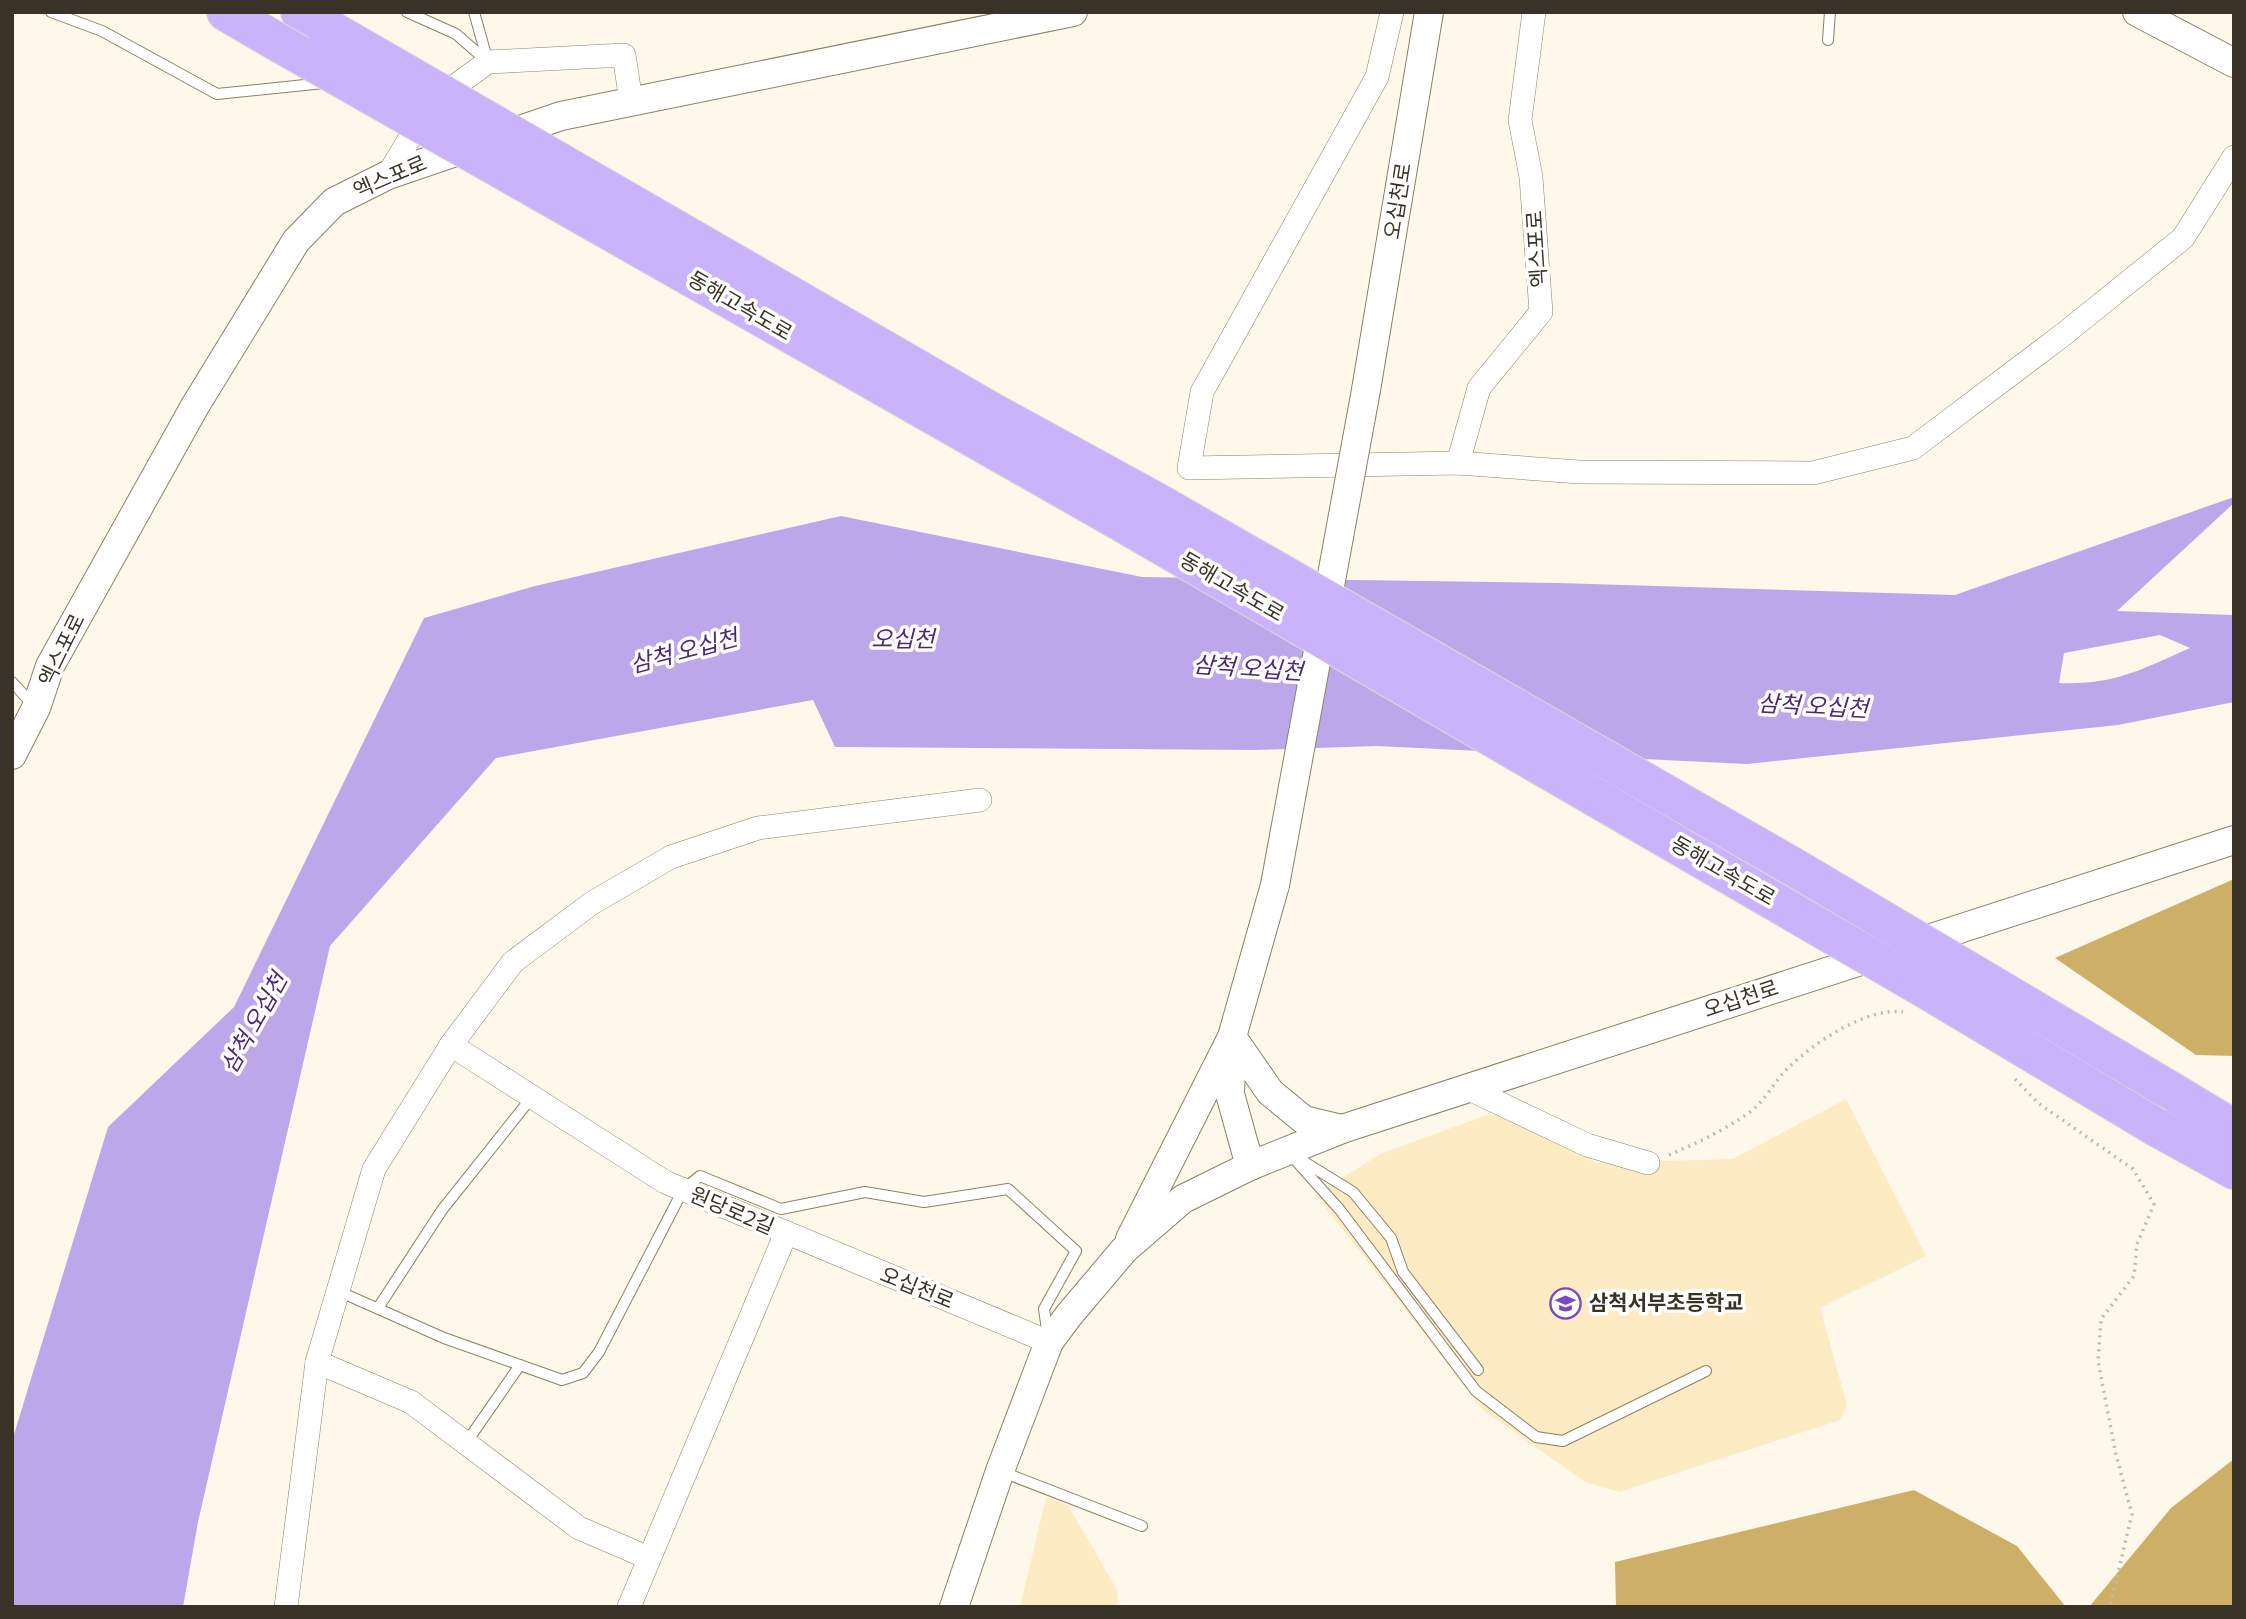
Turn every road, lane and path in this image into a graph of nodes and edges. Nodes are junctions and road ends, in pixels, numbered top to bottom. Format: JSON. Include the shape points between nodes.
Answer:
{"nodes":[{"id":1,"x":51,"y":12,"type":"edge"},
{"id":2,"x":226,"y":12,"type":"edge"},
{"id":3,"x":407,"y":12,"type":"edge"},
{"id":4,"x":474,"y":12,"type":"edge"},
{"id":5,"x":1073,"y":12,"type":"edge"},
{"id":6,"x":1392,"y":12,"type":"edge"},
{"id":7,"x":1429,"y":12,"type":"edge"},
{"id":8,"x":1534,"y":12,"type":"edge"},
{"id":9,"x":1830,"y":12,"type":"edge"},
{"id":10,"x":2137,"y":12,"type":"edge"},
{"id":11,"x":312,"y":19,"type":"edge"},
{"id":12,"x":1828,"y":40,"type":"dead end"},
{"id":13,"x":488,"y":62,"type":"junction"},
{"id":14,"x":2234,"y":63,"type":"edge"},
{"id":15,"x":361,"y":80,"type":"dead end"},
{"id":16,"x":631,"y":102,"type":"junction"},
{"id":17,"x":2234,"y":158,"type":"edge"},
{"id":18,"x":388,"y":175,"type":"junction"},
{"id":19,"x":1458,"y":463,"type":"junction"},
{"id":20,"x":12,"y":682,"type":"edge"},
{"id":21,"x":36,"y":708,"type":"junction"},
{"id":22,"x":12,"y":755,"type":"edge"},
{"id":23,"x":980,"y":800,"type":"dead end"},
{"id":24,"x":2234,"y":841,"type":"edge"},
{"id":25,"x":1906,"y":1012,"type":"dead end"},
{"id":26,"x":1232,"y":1037,"type":"junction"},
{"id":27,"x":451,"y":1045,"type":"junction"},
{"id":28,"x":2004,"y":1071,"type":"dead end"},
{"id":29,"x":1465,"y":1087,"type":"junction"},
{"id":30,"x":532,"y":1097,"type":"junction"},
{"id":31,"x":1342,"y":1129,"type":"junction"},
{"id":32,"x":2234,"y":1129,"type":"edge"},
{"id":33,"x":1287,"y":1151,"type":"junction"},
{"id":34,"x":1648,"y":1163,"type":"joint"},
{"id":35,"x":1250,"y":1166,"type":"junction"},
{"id":36,"x":2234,"y":1170,"type":"edge"},
{"id":37,"x":682,"y":1190,"type":"junction"},
{"id":38,"x":786,"y":1233,"type":"junction"},
{"id":39,"x":1124,"y":1250,"type":"junction"},
{"id":40,"x":338,"y":1290,"type":"junction"},
{"id":41,"x":378,"y":1308,"type":"junction"},
{"id":42,"x":1049,"y":1342,"type":"junction"},
{"id":43,"x":317,"y":1362,"type":"junction"},
{"id":44,"x":520,"y":1365,"type":"junction"},
{"id":45,"x":1479,"y":1370,"type":"dead end"},
{"id":46,"x":1706,"y":1371,"type":"dead end"},
{"id":47,"x":466,"y":1443,"type":"junction"},
{"id":48,"x":1000,"y":1471,"type":"junction"},
{"id":49,"x":1142,"y":1526,"type":"dead end"},
{"id":50,"x":649,"y":1558,"type":"junction"},
{"id":51,"x":286,"y":1607,"type":"edge"},
{"id":52,"x":629,"y":1607,"type":"edge"},
{"id":53,"x":954,"y":1607,"type":"edge"},
{"id":54,"x":2110,"y":1607,"type":"edge"}],
"edges":[{"from":1,"to":15,"type":"lane","via":[[102,31],[217,94]]},
{"from":2,"to":36,"type":"highway","name":"동해고속도로","bridge":true,"via":[[1121,522]]},
{"from":3,"to":13,"type":"lane","via":[[456,34]]},
{"from":4,"to":13,"type":"lane"},
{"from":5,"to":16,"type":"street","name":"엑스포로"},
{"from":6,"to":19,"type":"street","via":[[1377,77],[1202,392],[1189,468]]},
{"from":7,"to":26,"type":"street","name":"오십천로","bridge":true,"via":[[1366,390],[1275,885]]},
{"from":8,"to":19,"type":"street","name":"엑스포로","via":[[1520,120],[1531,177],[1541,312],[1479,388]]},
{"from":9,"to":12,"type":"lane"},
{"from":10,"to":14,"type":"street"},
{"from":11,"to":32,"type":"highway","name":"동해고속도로","bridge":true,"via":[[1785,862]]},
{"from":13,"to":16,"type":"street","via":[[624,55]]},
{"from":13,"to":18,"type":"street","via":[[424,101]]},
{"from":16,"to":18,"type":"street","name":"엑스포로","via":[[561,116]]},
{"from":17,"to":19,"type":"street","via":[[2183,238],[1913,448],[1813,472],[1580,472]]},
{"from":18,"to":21,"type":"street","name":"엑스포로","via":[[334,202],[296,241],[188,417],[50,666]]},
{"from":20,"to":21,"type":"lane"},
{"from":21,"to":22,"type":"street","name":"엑스포로"},
{"from":23,"to":27,"type":"street","via":[[758,828],[670,857],[592,903],[513,962]]},
{"from":24,"to":29,"type":"street","name":"오십천로"},
{"from":25,"to":34,"type":"path","via":[[1885,1009],[1825,1038],[1788,1067],[1753,1111],[1705,1140]]},
{"from":26,"to":31,"type":"street","via":[[1270,1092],[1304,1120]]},
{"from":26,"to":35,"type":"street","via":[[1230,1094]]},
{"from":26,"to":39,"type":"street"},
{"from":27,"to":30,"type":"street","name":"원당로2길"},
{"from":27,"to":40,"type":"street","via":[[374,1169]]},
{"from":28,"to":54,"type":"path","via":[[2049,1111],[2133,1169],[2154,1204],[2137,1244],[2134,1276],[2101,1319],[2098,1361],[2132,1514]]},
{"from":29,"to":31,"type":"street","name":"오십천로"},
{"from":29,"to":34,"type":"street","via":[[1587,1145]]},
{"from":30,"to":37,"type":"street","name":"원당로2길"},
{"from":30,"to":41,"type":"lane","via":[[442,1210]]},
{"from":31,"to":33,"type":"street","name":"오십천로"},
{"from":33,"to":35,"type":"street","name":"오십천로"},
{"from":33,"to":45,"type":"lane","via":[[1353,1192],[1391,1238],[1404,1272]]},
{"from":33,"to":46,"type":"lane","via":[[1340,1210],[1476,1391],[1536,1437],[1563,1441]]},
{"from":35,"to":39,"type":"street","name":"오십천로","via":[[1184,1199]]},
{"from":37,"to":38,"type":"street","name":"원당로2길"},
{"from":37,"to":42,"type":"lane","via":[[700,1176],[781,1209],[865,1192],[924,1202],[1008,1189],[1076,1251],[1044,1309]]},
{"from":37,"to":44,"type":"lane","via":[[599,1352],[583,1373],[562,1380]]},
{"from":38,"to":42,"type":"street","name":"오십천로"},
{"from":38,"to":50,"type":"street","name":"원당로2길"},
{"from":39,"to":42,"type":"street","name":"오십천로"},
{"from":40,"to":41,"type":"lane"},
{"from":40,"to":43,"type":"street"},
{"from":41,"to":44,"type":"lane"},
{"from":42,"to":48,"type":"street","name":"오십천로"},
{"from":43,"to":47,"type":"street","via":[[411,1402]]},
{"from":43,"to":51,"type":"street"},
{"from":44,"to":47,"type":"lane"},
{"from":47,"to":50,"type":"street","via":[[579,1528]]},
{"from":48,"to":49,"type":"lane"},
{"from":48,"to":53,"type":"street","name":"오십천로"},
{"from":50,"to":52,"type":"street","name":"원당로2길"}]}
